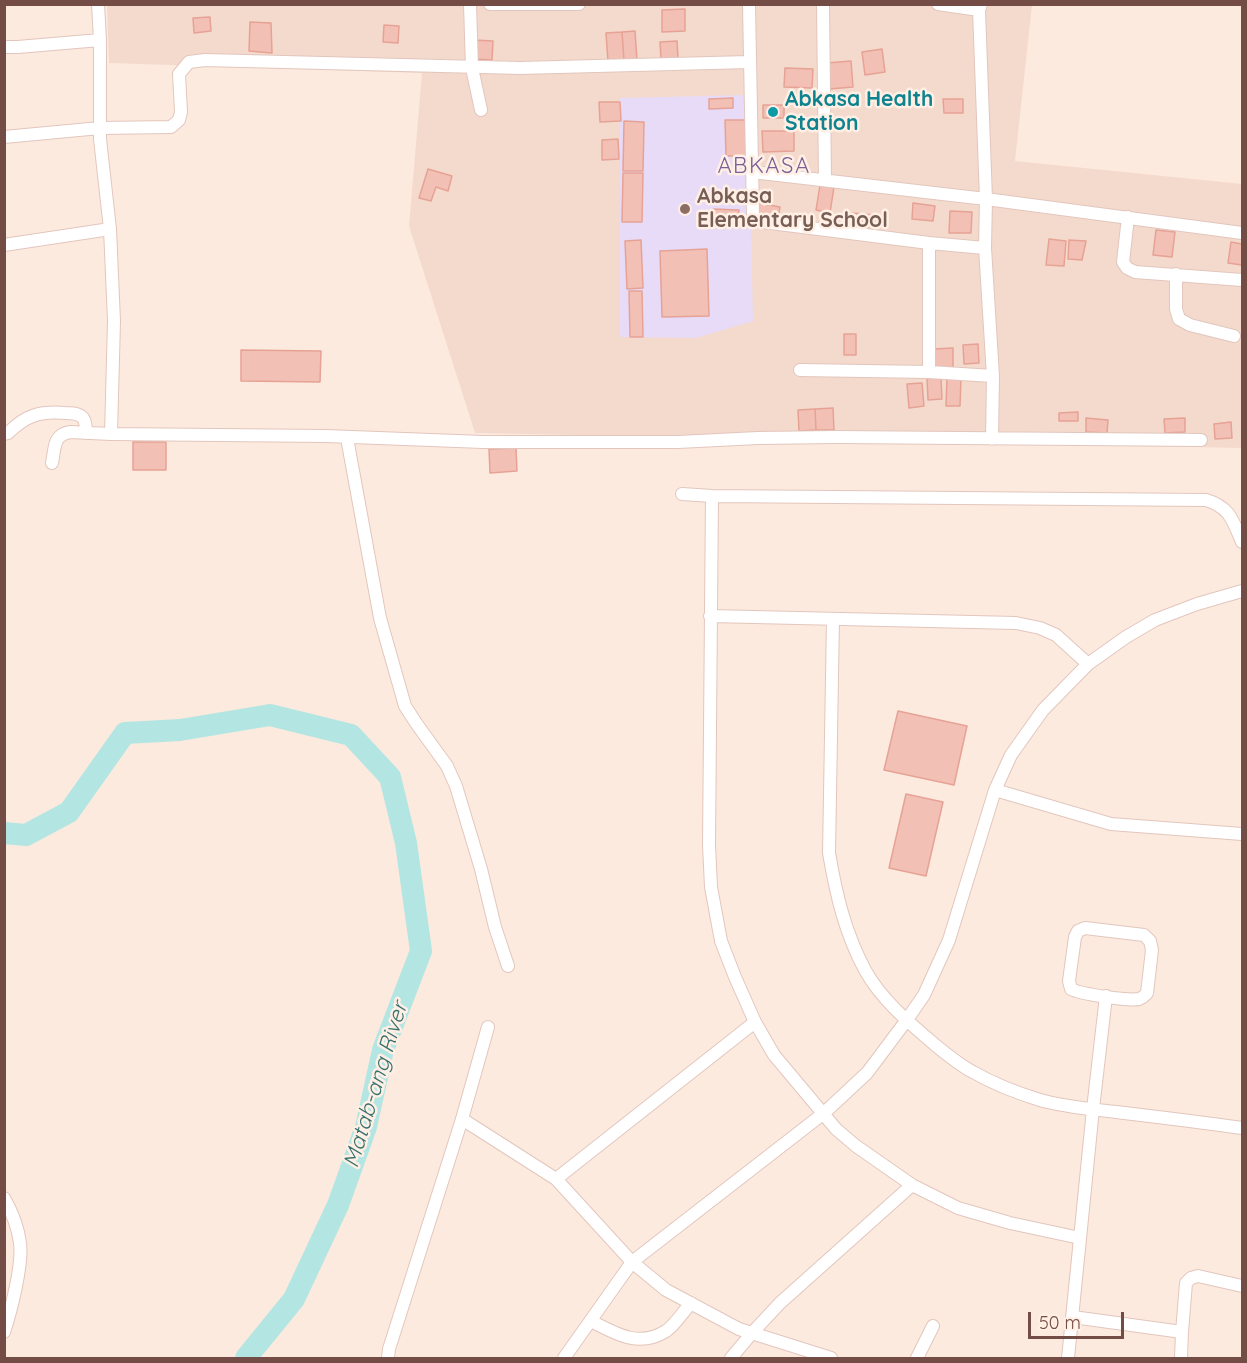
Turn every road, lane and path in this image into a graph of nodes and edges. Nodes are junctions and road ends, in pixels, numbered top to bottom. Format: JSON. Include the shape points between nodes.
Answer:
{"nodes":[{"id":1,"x":98,"y":4,"type":"edge"},
{"id":2,"x":471,"y":4,"type":"edge"},
{"id":3,"x":490,"y":4,"type":"edge"},
{"id":4,"x":579,"y":4,"type":"edge"},
{"id":5,"x":749,"y":4,"type":"edge"},
{"id":6,"x":823,"y":4,"type":"edge"},
{"id":7,"x":938,"y":4,"type":"edge"},
{"id":8,"x":980,"y":7,"type":"edge"},
{"id":9,"x":100,"y":40,"type":"junction"},
{"id":10,"x":4,"y":47,"type":"edge"},
{"id":11,"x":749,"y":62,"type":"junction"},
{"id":12,"x":472,"y":68,"type":"junction"},
{"id":13,"x":481,"y":110,"type":"dead end"},
{"id":14,"x":100,"y":128,"type":"junction"},
{"id":15,"x":4,"y":137,"type":"edge"},
{"id":16,"x":752,"y":172,"type":"junction"},
{"id":17,"x":825,"y":180,"type":"junction"},
{"id":18,"x":986,"y":199,"type":"junction"},
{"id":19,"x":1128,"y":217,"type":"junction"},
{"id":20,"x":110,"y":230,"type":"junction"},
{"id":21,"x":1242,"y":233,"type":"edge"},
{"id":22,"x":929,"y":243,"type":"junction"},
{"id":23,"x":4,"y":245,"type":"edge"},
{"id":24,"x":985,"y":248,"type":"junction"},
{"id":25,"x":1176,"y":274,"type":"junction"},
{"id":26,"x":1242,"y":279,"type":"edge"},
{"id":27,"x":1234,"y":336,"type":"dead end"},
{"id":28,"x":800,"y":370,"type":"dead end"},
{"id":29,"x":929,"y":372,"type":"junction"},
{"id":30,"x":993,"y":376,"type":"junction"},
{"id":31,"x":86,"y":433,"type":"junction"},
{"id":32,"x":4,"y":434,"type":"edge"},
{"id":33,"x":111,"y":434,"type":"junction"},
{"id":34,"x":347,"y":438,"type":"junction"},
{"id":35,"x":992,"y":439,"type":"junction"},
{"id":36,"x":1201,"y":440,"type":"dead end"},
{"id":37,"x":52,"y":463,"type":"dead end"},
{"id":38,"x":682,"y":494,"type":"dead end"},
{"id":39,"x":712,"y":496,"type":"junction"},
{"id":40,"x":1242,"y":516,"type":"edge"},
{"id":41,"x":1236,"y":528,"type":"junction"},
{"id":42,"x":1242,"y":542,"type":"edge"},
{"id":43,"x":1242,"y":591,"type":"edge"},
{"id":44,"x":711,"y":616,"type":"junction"},
{"id":45,"x":833,"y":619,"type":"junction"},
{"id":46,"x":1088,"y":664,"type":"junction"},
{"id":47,"x":995,"y":790,"type":"junction"},
{"id":48,"x":1242,"y":834,"type":"edge"},
{"id":49,"x":508,"y":966,"type":"dead end"},
{"id":50,"x":1106,"y":996,"type":"junction"},
{"id":51,"x":906,"y":1021,"type":"junction"},
{"id":52,"x":755,"y":1022,"type":"junction"},
{"id":53,"x":488,"y":1027,"type":"dead end"},
{"id":54,"x":1093,"y":1109,"type":"junction"},
{"id":55,"x":824,"y":1113,"type":"junction"},
{"id":56,"x":462,"y":1119,"type":"junction"},
{"id":57,"x":1242,"y":1128,"type":"edge"},
{"id":58,"x":556,"y":1179,"type":"junction"},
{"id":59,"x":912,"y":1185,"type":"junction"},
{"id":60,"x":4,"y":1198,"type":"edge"},
{"id":61,"x":1080,"y":1238,"type":"junction"},
{"id":62,"x":632,"y":1262,"type":"junction"},
{"id":63,"x":1242,"y":1286,"type":"edge"},
{"id":64,"x":691,"y":1303,"type":"junction"},
{"id":65,"x":1073,"y":1317,"type":"junction"},
{"id":66,"x":591,"y":1321,"type":"junction"},
{"id":67,"x":933,"y":1326,"type":"dead end"},
{"id":68,"x":4,"y":1332,"type":"edge"},
{"id":69,"x":1182,"y":1332,"type":"junction"},
{"id":70,"x":752,"y":1333,"type":"junction"},
{"id":71,"x":388,"y":1359,"type":"edge"},
{"id":72,"x":564,"y":1359,"type":"edge"},
{"id":73,"x":731,"y":1359,"type":"edge"},
{"id":74,"x":831,"y":1359,"type":"edge"},
{"id":75,"x":917,"y":1359,"type":"edge"},
{"id":76,"x":1068,"y":1359,"type":"edge"},
{"id":77,"x":1181,"y":1359,"type":"edge"}],
"edges":[{"from":1,"to":9,"type":"street"},
{"from":2,"to":12,"type":"street"},
{"from":3,"to":4,"type":"street"},
{"from":5,"to":11,"type":"street"},
{"from":6,"to":17,"type":"street"},
{"from":7,"to":8,"type":"street"},
{"from":8,"to":18,"type":"street"},
{"from":9,"to":10,"type":"street"},
{"from":9,"to":14,"type":"street"},
{"from":11,"to":12,"type":"street"},
{"from":11,"to":16,"type":"street"},
{"from":12,"to":13,"type":"street"},
{"from":12,"to":14,"type":"street","via":[[189,62],[179,74],[181,112],[171,127]]},
{"from":14,"to":15,"type":"street"},
{"from":14,"to":20,"type":"street"},
{"from":16,"to":17,"type":"street"},
{"from":16,"to":22,"type":"street","via":[[755,221]]},
{"from":17,"to":18,"type":"street"},
{"from":18,"to":19,"type":"street"},
{"from":18,"to":24,"type":"street"},
{"from":19,"to":21,"type":"street"},
{"from":19,"to":25,"type":"street","via":[[1123,262],[1127,268]]},
{"from":20,"to":23,"type":"street"},
{"from":20,"to":33,"type":"street","via":[[114,321]]},
{"from":22,"to":24,"type":"street"},
{"from":22,"to":29,"type":"street"},
{"from":24,"to":30,"type":"street"},
{"from":25,"to":26,"type":"street"},
{"from":25,"to":27,"type":"street","via":[[1179,319]]},
{"from":28,"to":29,"type":"street"},
{"from":29,"to":30,"type":"street"},
{"from":30,"to":35,"type":"street"},
{"from":31,"to":32,"type":"street","via":[[79,414],[56,412],[37,413]]},
{"from":31,"to":33,"type":"street"},
{"from":31,"to":37,"type":"street","via":[[63,433],[56,440]]},
{"from":33,"to":34,"type":"street"},
{"from":34,"to":35,"type":"street","via":[[483,442]]},
{"from":34,"to":49,"type":"street","via":[[380,618],[405,706],[447,766],[456,786]]},
{"from":35,"to":36,"type":"street"},
{"from":38,"to":39,"type":"street"},
{"from":39,"to":41,"type":"street","via":[[1206,500],[1219,503]]},
{"from":39,"to":44,"type":"street"},
{"from":40,"to":41,"type":"street"},
{"from":41,"to":42,"type":"street"},
{"from":43,"to":46,"type":"street","via":[[1155,620]]},
{"from":44,"to":45,"type":"street"},
{"from":44,"to":52,"type":"street","via":[[711,887],[721,941]]},
{"from":45,"to":46,"type":"street","via":[[1016,623],[1056,635]]},
{"from":45,"to":51,"type":"street","via":[[829,853],[835,889],[854,948],[866,971]]},
{"from":46,"to":47,"type":"street","via":[[1043,710],[1011,755]]},
{"from":47,"to":48,"type":"street","via":[[1111,824]]},
{"from":47,"to":51,"type":"street","via":[[949,940],[924,995]]},
{"from":50,"to":50,"type":"street","via":[[1136,999],[1147,993],[1152,950],[1143,935],[1085,928],[1078,931],[1071,989]]},
{"from":50,"to":54,"type":"street"},
{"from":51,"to":54,"type":"street","via":[[970,1071],[996,1084],[1041,1100]]},
{"from":51,"to":55,"type":"street","via":[[867,1073]]},
{"from":52,"to":55,"type":"street","via":[[774,1055]]},
{"from":52,"to":58,"type":"street"},
{"from":53,"to":56,"type":"street"},
{"from":54,"to":57,"type":"street"},
{"from":54,"to":61,"type":"street"},
{"from":55,"to":59,"type":"street","via":[[856,1146]]},
{"from":55,"to":62,"type":"street"},
{"from":56,"to":58,"type":"street"},
{"from":56,"to":71,"type":"street"},
{"from":58,"to":62,"type":"street"},
{"from":59,"to":61,"type":"street","via":[[958,1208]]},
{"from":59,"to":70,"type":"street","via":[[780,1303]]},
{"from":60,"to":68,"type":"street","via":[[20,1245]]},
{"from":61,"to":65,"type":"street"},
{"from":62,"to":64,"type":"street","via":[[666,1290]]},
{"from":62,"to":66,"type":"street"},
{"from":63,"to":69,"type":"street","via":[[1198,1276],[1191,1278],[1186,1283]]},
{"from":64,"to":66,"type":"street","via":[[668,1331],[650,1339],[630,1339]]},
{"from":64,"to":70,"type":"street"},
{"from":65,"to":69,"type":"street"},
{"from":65,"to":76,"type":"street"},
{"from":66,"to":72,"type":"street"},
{"from":67,"to":75,"type":"street"},
{"from":69,"to":77,"type":"street"},
{"from":70,"to":73,"type":"street"},
{"from":70,"to":74,"type":"street"}]}
